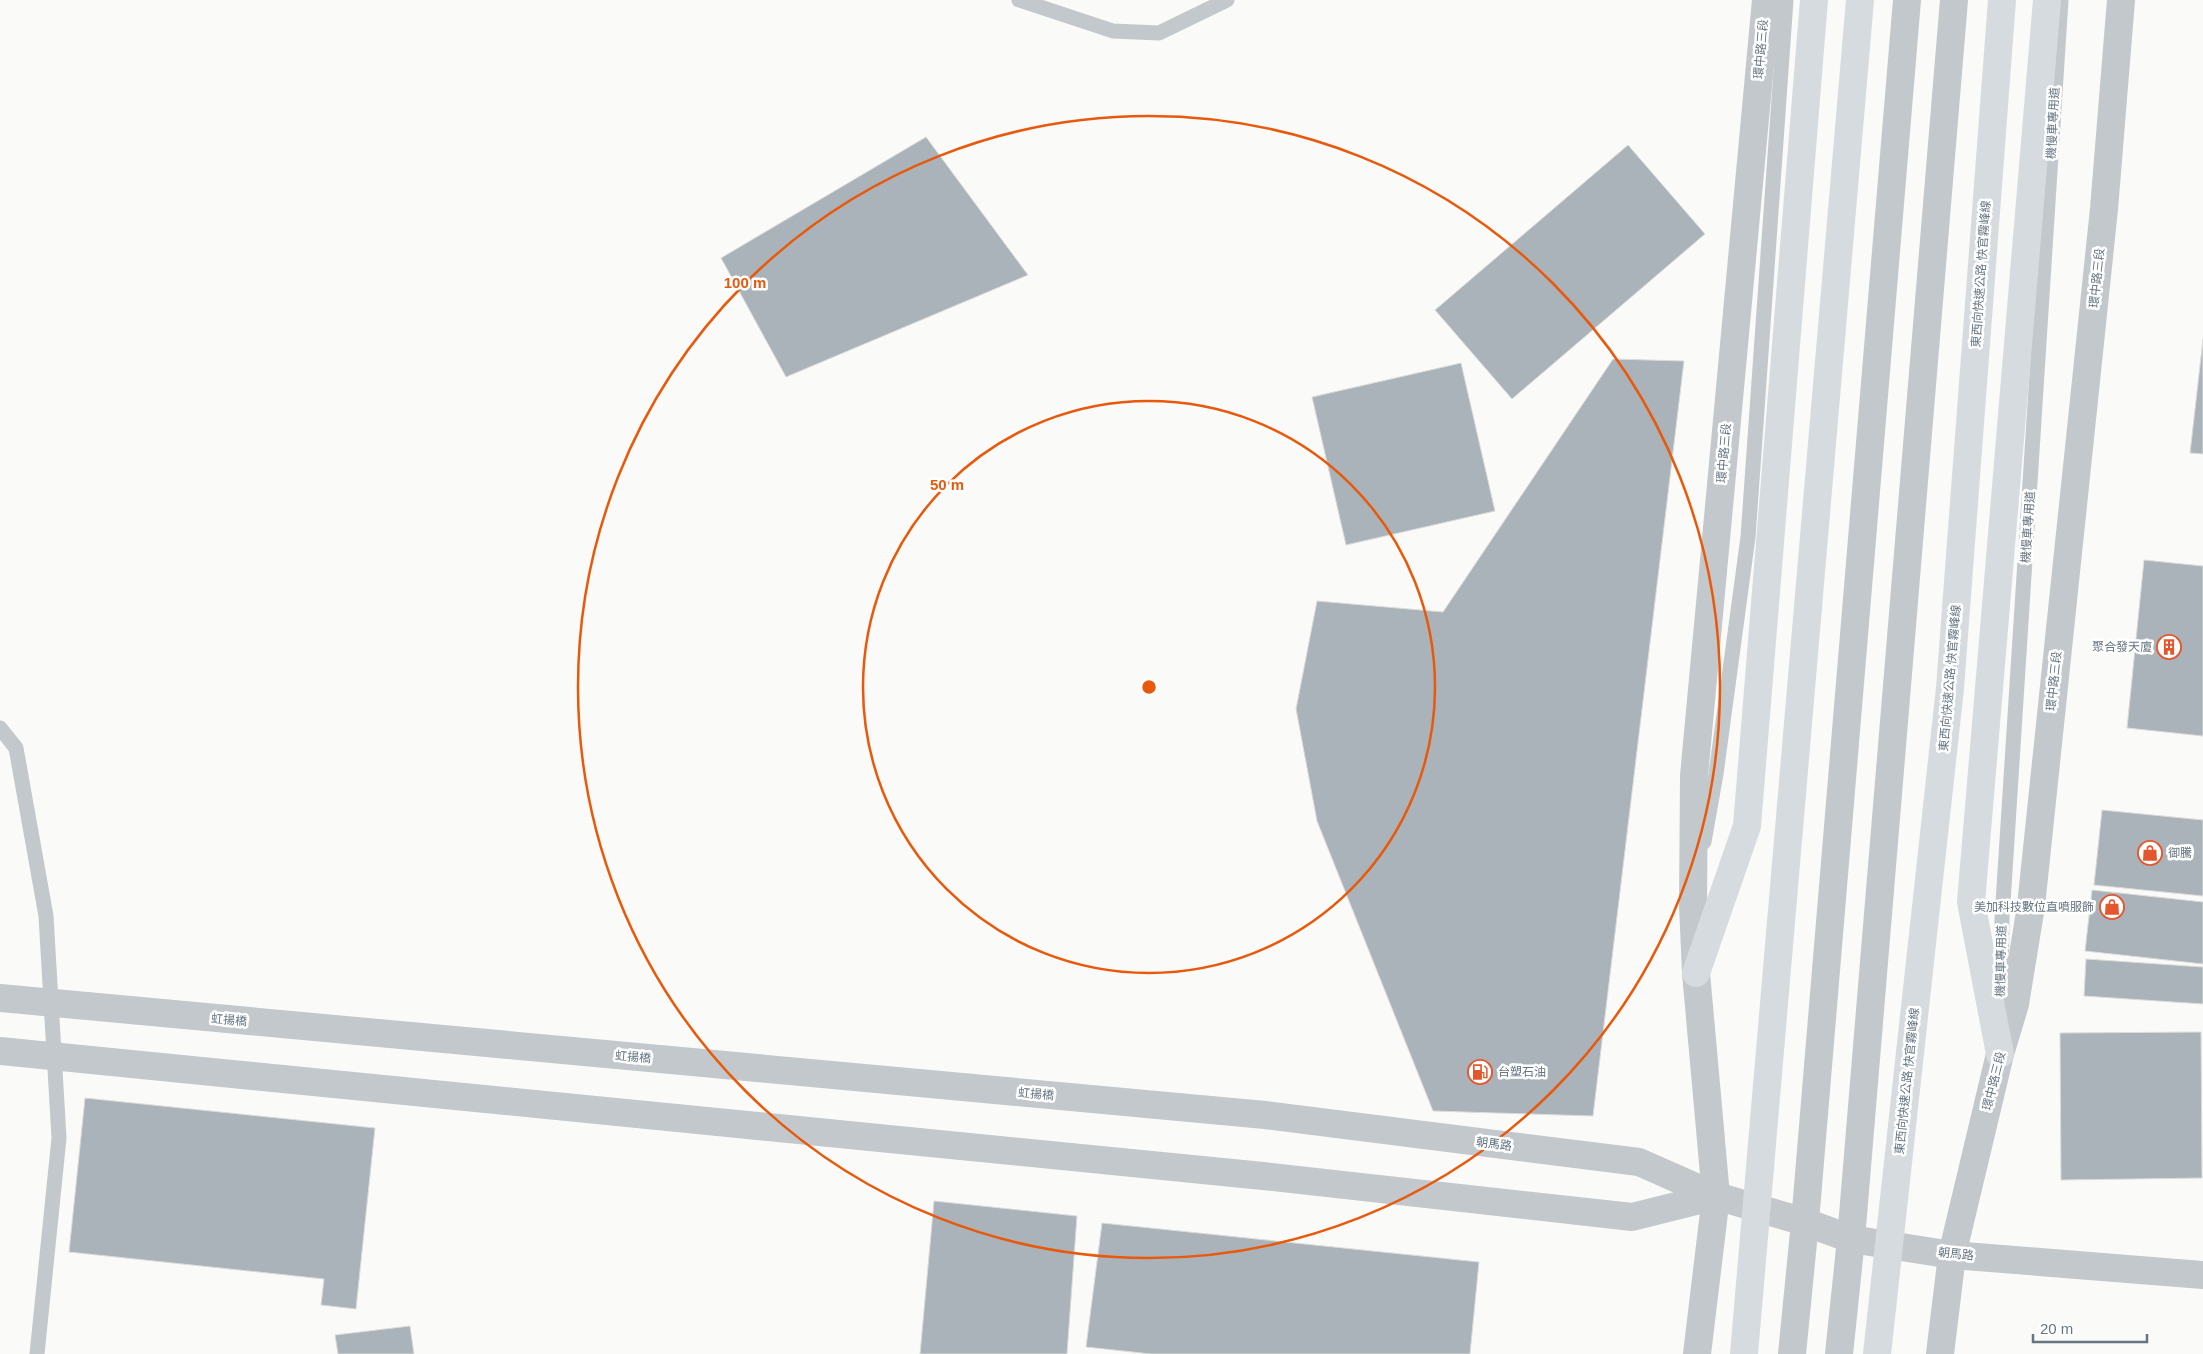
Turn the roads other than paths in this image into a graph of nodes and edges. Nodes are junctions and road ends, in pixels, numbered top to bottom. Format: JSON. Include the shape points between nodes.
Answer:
{"nodes":[{"id":1,"x":1019,"y":0,"type":"edge"},
{"id":2,"x":1228,"y":0,"type":"edge"},
{"id":3,"x":1766,"y":0,"type":"edge"},
{"id":4,"x":1786,"y":0,"type":"edge"},
{"id":5,"x":1814,"y":0,"type":"edge"},
{"id":6,"x":1860,"y":0,"type":"edge"},
{"id":7,"x":1907,"y":0,"type":"edge"},
{"id":8,"x":1954,"y":0,"type":"edge"},
{"id":9,"x":2002,"y":0,"type":"edge"},
{"id":10,"x":2047,"y":0,"type":"edge"},
{"id":11,"x":2061,"y":0,"type":"edge"},
{"id":12,"x":2121,"y":0,"type":"edge"},
{"id":13,"x":0,"y":728,"type":"edge"},
{"id":14,"x":1693,"y":905,"type":"junction"},
{"id":15,"x":1696,"y":973,"type":"junction"},
{"id":16,"x":0,"y":998,"type":"edge"},
{"id":17,"x":0,"y":1052,"type":"edge"},
{"id":18,"x":2000,"y":1054,"type":"junction"},
{"id":19,"x":1265,"y":1115,"type":"joint"},
{"id":20,"x":1716,"y":1196,"type":"junction"},
{"id":21,"x":1805,"y":1222,"type":"junction"},
{"id":22,"x":1851,"y":1238,"type":"junction"},
{"id":23,"x":1952,"y":1255,"type":"junction"},
{"id":24,"x":2203,"y":1275,"type":"edge"},
{"id":25,"x":37,"y":1354,"type":"edge"},
{"id":26,"x":1697,"y":1354,"type":"edge"},
{"id":27,"x":1744,"y":1354,"type":"edge"},
{"id":28,"x":1792,"y":1354,"type":"edge"},
{"id":29,"x":1839,"y":1354,"type":"edge"},
{"id":30,"x":1877,"y":1354,"type":"edge"},
{"id":31,"x":1940,"y":1354,"type":"edge"}],
"edges":[{"from":1,"to":2,"type":"lane","via":[[1114,31],[1159,33]]},
{"from":3,"to":14,"type":"street","name":"環中路三段","via":[[1694,776]]},
{"from":4,"to":14,"type":"lane","via":[[1748,537],[1716,774]]},
{"from":5,"to":15,"type":"highway","via":[[1747,826]]},
{"from":6,"to":27,"type":"highway"},
{"from":7,"to":21,"type":"street"},
{"from":8,"to":22,"type":"street"},
{"from":9,"to":30,"type":"highway","name":"東西向快速公路 快官霧峰線","via":[[1950,688]]},
{"from":10,"to":18,"type":"highway","via":[[1971,902]]},
{"from":11,"to":18,"type":"lane","name":"機慢車專用道","via":[[2002,918]]},
{"from":12,"to":18,"type":"street","name":"環中路三段","via":[[2104,209],[2030,906],[2015,1004]]},
{"from":13,"to":25,"type":"lane","via":[[16,748],[46,916],[59,1138]]},
{"from":14,"to":15,"type":"street","name":"環中路三段"},
{"from":15,"to":20,"type":"street","name":"環中路三段"},
{"from":16,"to":19,"type":"street","name":"虹揚橋"},
{"from":17,"to":20,"type":"street","via":[[1262,1176],[1632,1217]]},
{"from":18,"to":23,"type":"street","name":"環中路三段"},
{"from":19,"to":20,"type":"street","name":"朝馬路","via":[[1640,1162]]},
{"from":20,"to":21,"type":"street","name":"朝馬路"},
{"from":20,"to":26,"type":"street","name":"環中路三段"},
{"from":21,"to":22,"type":"street","name":"朝馬路"},
{"from":21,"to":28,"type":"street"},
{"from":22,"to":23,"type":"street","name":"朝馬路"},
{"from":22,"to":29,"type":"street"},
{"from":23,"to":24,"type":"street","name":"朝馬路"},
{"from":23,"to":31,"type":"street","name":"環中路三段"}]}
